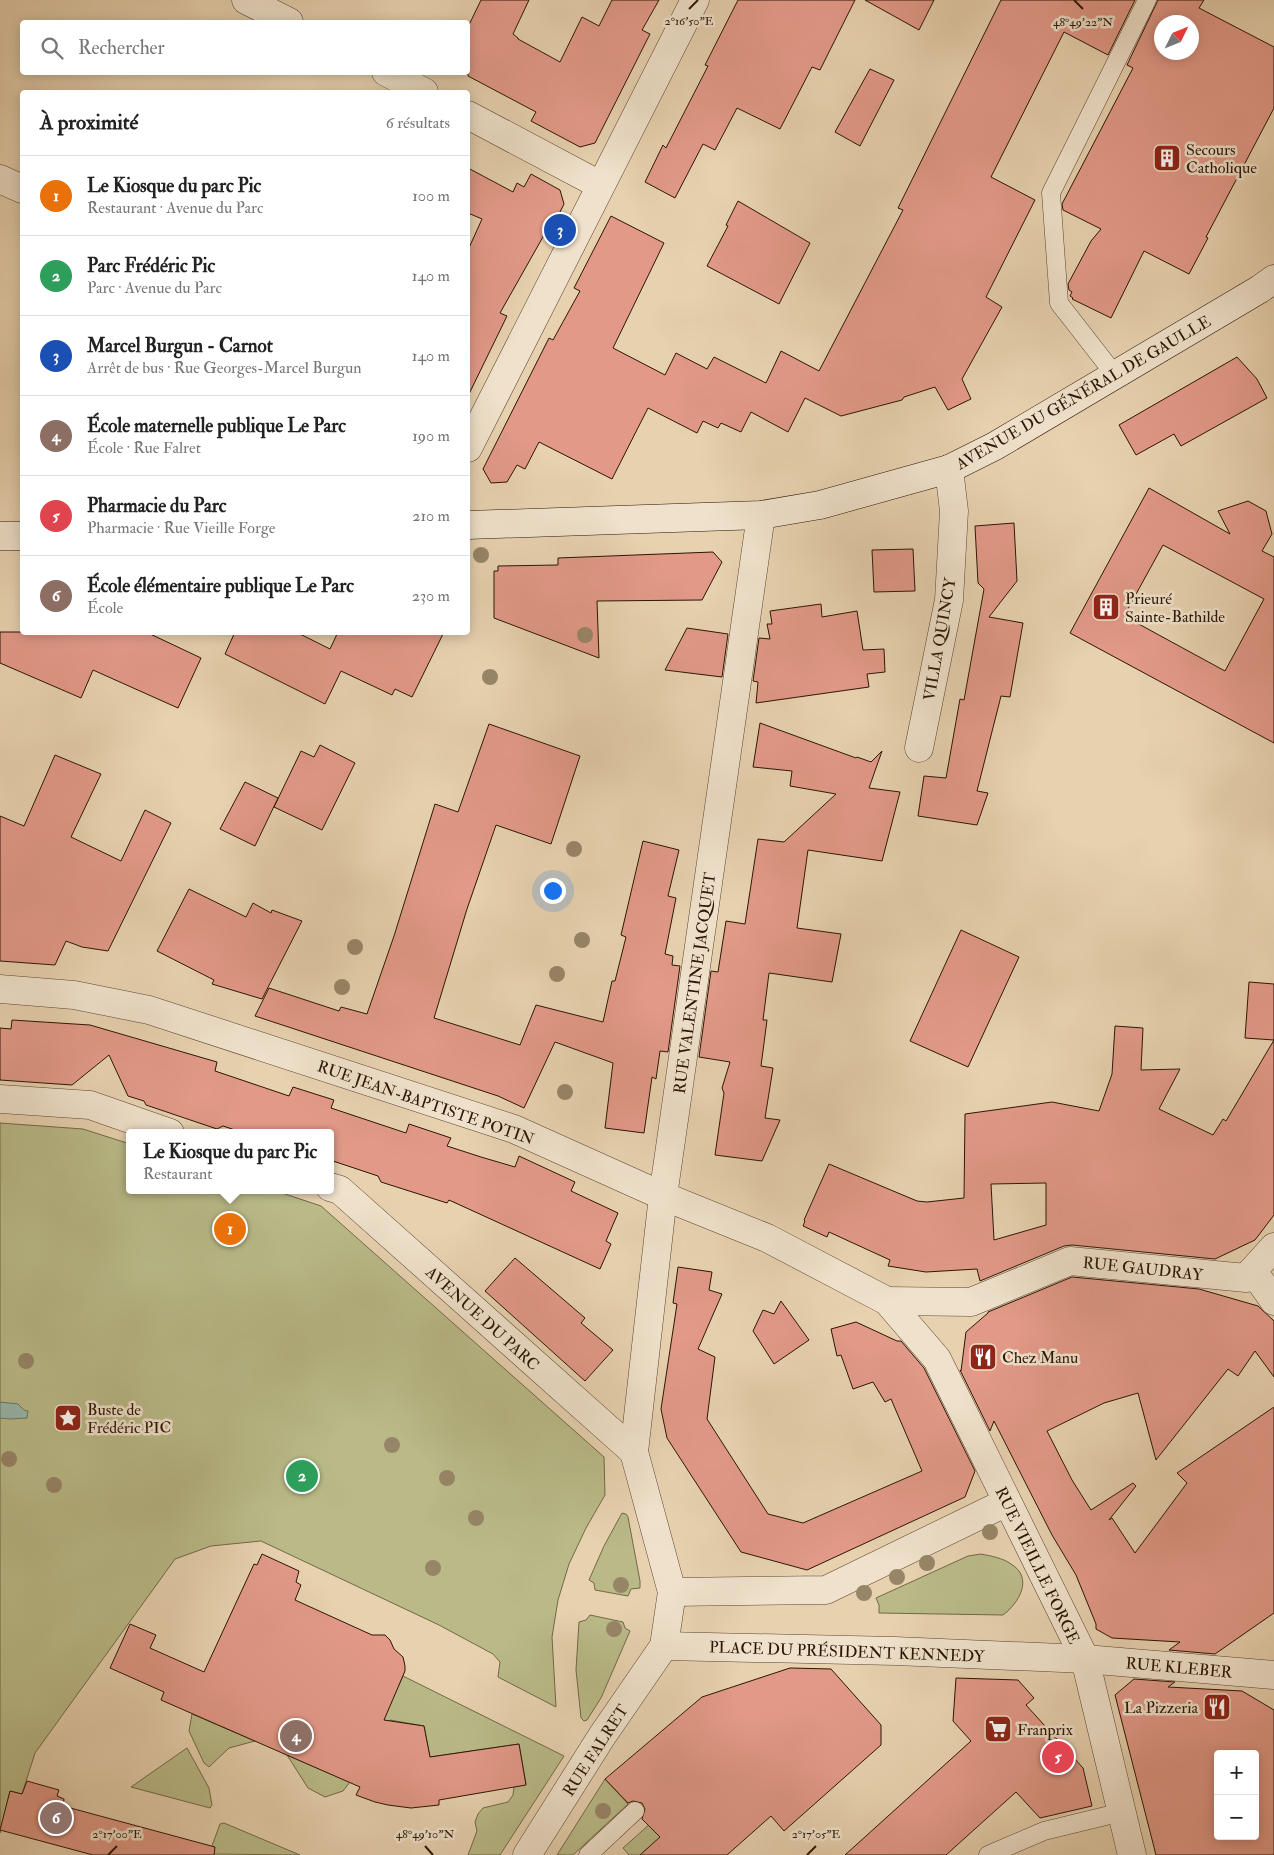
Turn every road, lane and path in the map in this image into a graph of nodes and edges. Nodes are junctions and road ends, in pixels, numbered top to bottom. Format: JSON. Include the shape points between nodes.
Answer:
{"nodes":[{"id":1,"x":246,"y":0,"type":"edge"},
{"id":2,"x":695,"y":0,"type":"edge"},
{"id":3,"x":1147,"y":0,"type":"edge"},
{"id":4,"x":286,"y":20,"type":"edge"},
{"id":5,"x":392,"y":75,"type":"edge"},
{"id":6,"x":420,"y":90,"type":"edge"},
{"id":7,"x":470,"y":116,"type":"edge"},
{"id":8,"x":0,"y":179,"type":"edge"},
{"id":9,"x":600,"y":184,"type":"junction"},
{"id":10,"x":20,"y":189,"type":"edge"},
{"id":11,"x":1272,"y":282,"type":"edge"},
{"id":12,"x":1115,"y":375,"type":"junction"},
{"id":13,"x":477,"y":405,"type":"edge"},
{"id":14,"x":470,"y":438,"type":"edge"},
{"id":15,"x":949,"y":469,"type":"junction"},
{"id":16,"x":761,"y":515,"type":"junction"},
{"id":17,"x":470,"y":525,"type":"edge"},
{"id":18,"x":0,"y":536,"type":"edge"},
{"id":19,"x":20,"y":536,"type":"edge"},
{"id":20,"x":919,"y":748,"type":"dead end"},
{"id":21,"x":0,"y":990,"type":"edge"},
{"id":22,"x":0,"y":1099,"type":"edge"},
{"id":23,"x":159,"y":1129,"type":"edge"},
{"id":24,"x":334,"y":1188,"type":"edge"},
{"id":25,"x":663,"y":1196,"type":"junction"},
{"id":26,"x":1274,"y":1247,"type":"edge"},
{"id":27,"x":1253,"y":1271,"type":"junction"},
{"id":28,"x":887,"y":1301,"type":"junction"},
{"id":29,"x":1274,"y":1301,"type":"edge"},
{"id":30,"x":634,"y":1452,"type":"junction"},
{"id":31,"x":1007,"y":1502,"type":"junction"},
{"id":32,"x":672,"y":1592,"type":"junction"},
{"id":33,"x":664,"y":1646,"type":"junction"},
{"id":34,"x":1085,"y":1659,"type":"junction"},
{"id":35,"x":1274,"y":1675,"type":"edge"},
{"id":36,"x":636,"y":1811,"type":"dead end"},
{"id":37,"x":1122,"y":1812,"type":"junction"},
{"id":38,"x":527,"y":1855,"type":"edge"},
{"id":39,"x":588,"y":1855,"type":"edge"},
{"id":40,"x":988,"y":1855,"type":"edge"},
{"id":41,"x":1132,"y":1855,"type":"edge"}],
"edges":[{"from":1,"to":4,"type":"street"},
{"from":2,"to":9,"type":"street"},
{"from":3,"to":12,"type":"lane","via":[[1051,193],[1059,303]]},
{"from":5,"to":6,"type":"street"},
{"from":7,"to":9,"type":"street"},
{"from":8,"to":10,"type":"street"},
{"from":9,"to":13,"type":"street"},
{"from":11,"to":12,"type":"street","name":"AVENUE DU GÉNÉRAL DE GAULLE"},
{"from":12,"to":15,"type":"street","name":"AVENUE DU GÉNÉRAL DE GAULLE","via":[[995,446]]},
{"from":13,"to":14,"type":"street"},
{"from":15,"to":16,"type":"street","name":"AVENUE DU GÉNÉRAL DE GAULLE","via":[[820,505]]},
{"from":15,"to":20,"type":"street","name":"VILLA QUINCY","via":[[954,511],[949,600]]},
{"from":16,"to":17,"type":"street","name":"AVENUE DU GÉNÉRAL DE GAULLE"},
{"from":16,"to":25,"type":"street","name":"RUE VALENTINE JACQUET"},
{"from":18,"to":19,"type":"street"},
{"from":21,"to":25,"type":"street","name":"RUE JEAN-BAPTISTE POTIN","via":[[74,995],[148,1010],[514,1129]]},
{"from":22,"to":23,"type":"street","via":[[90,1105]]},
{"from":24,"to":30,"type":"street","name":"AVENUE DU PARC","via":[[340,1190]]},
{"from":25,"to":28,"type":"street","name":"RUE JEAN-BAPTISTE POTIN","via":[[767,1238]]},
{"from":25,"to":30,"type":"street","name":"RUE VALENTINE JACQUET"},
{"from":26,"to":27,"type":"street"},
{"from":27,"to":28,"type":"street","name":"RUE GAUDRAY","via":[[1246,1278],[1070,1261],[972,1302]]},
{"from":27,"to":29,"type":"street"},
{"from":28,"to":31,"type":"street","name":"RUE VIEILLE FORGE","via":[[937,1359]]},
{"from":30,"to":32,"type":"street"},
{"from":31,"to":32,"type":"street","via":[[826,1590]]},
{"from":31,"to":34,"type":"street","name":"RUE VIEILLE FORGE"},
{"from":32,"to":33,"type":"street"},
{"from":33,"to":34,"type":"street","name":"PLACE DU PRÉSIDENT KENNEDY"},
{"from":33,"to":38,"type":"street","name":"RUE FALRET","via":[[602,1736]]},
{"from":34,"to":35,"type":"street","name":"RUE KLEBER"},
{"from":34,"to":37,"type":"street","name":"RUE VIEILLE FORGE"},
{"from":36,"to":39,"type":"lane"},
{"from":37,"to":40,"type":"lane","via":[[1044,1831]]},
{"from":37,"to":41,"type":"street","name":"RUE VIEILLE FORGE"}]}
